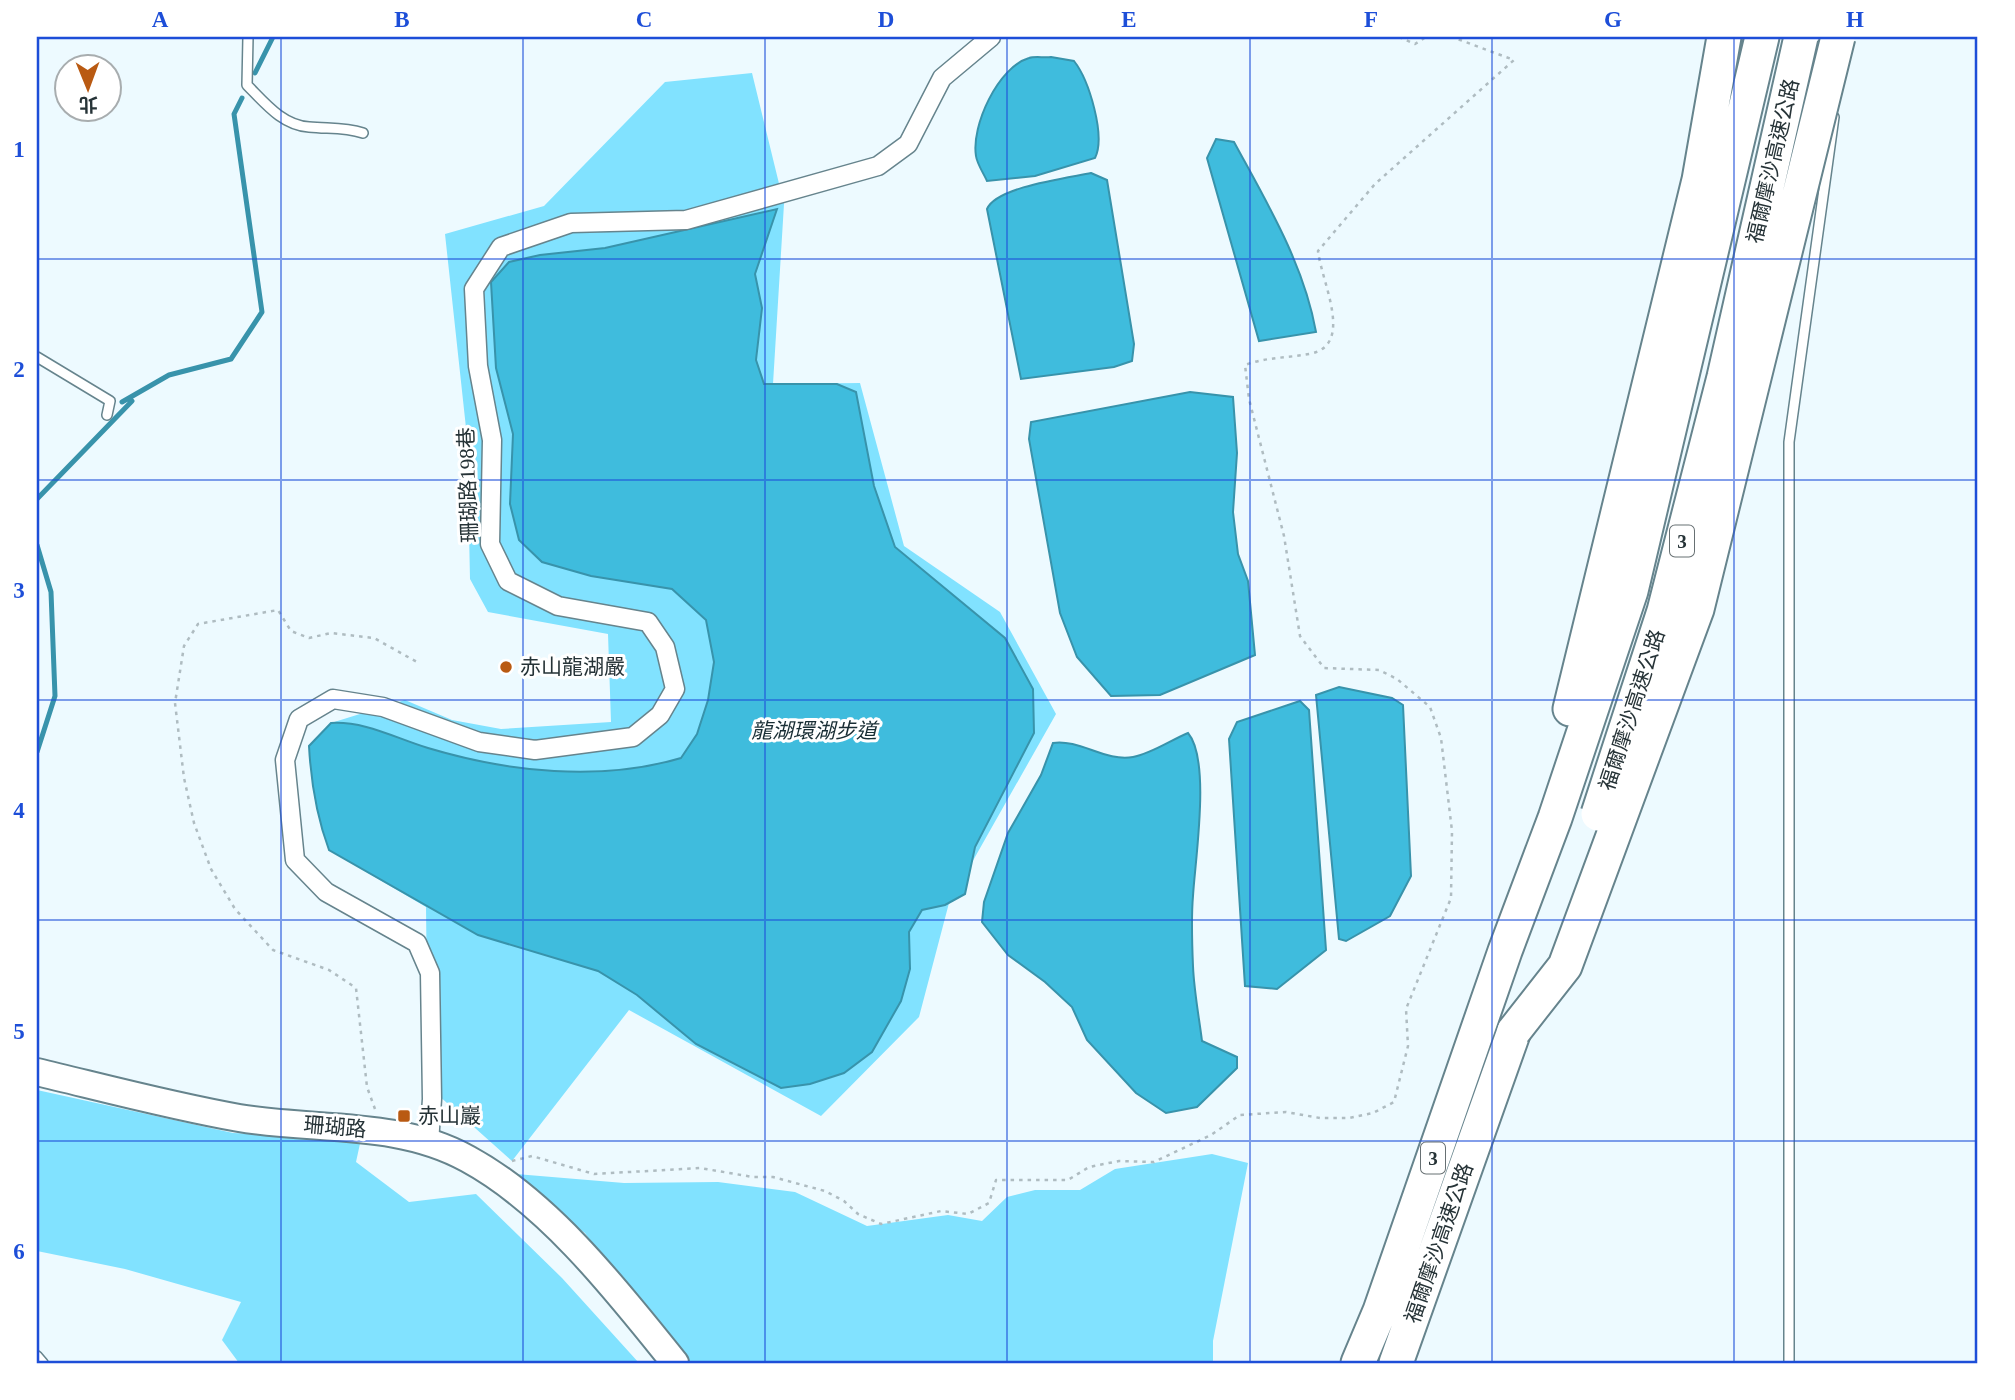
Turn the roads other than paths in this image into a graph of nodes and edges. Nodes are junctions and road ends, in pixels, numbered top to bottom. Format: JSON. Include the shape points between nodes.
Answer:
{"nodes":[{"id":1,"x":248,"y":37,"type":"edge"},
{"id":2,"x":991,"y":37,"type":"edge"},
{"id":3,"x":1724,"y":37,"type":"edge"},
{"id":4,"x":1762,"y":37,"type":"edge"},
{"id":5,"x":1838,"y":37,"type":"edge"},
{"id":6,"x":1796,"y":45,"type":"edge"},
{"id":7,"x":1810,"y":68,"type":"dead end"},
{"id":8,"x":1819,"y":76,"type":"dead end"},
{"id":9,"x":1838,"y":92,"type":"dead end"},
{"id":10,"x":1836,"y":106,"type":"dead end"},
{"id":11,"x":363,"y":133,"type":"dead end"},
{"id":12,"x":37,"y":357,"type":"edge"},
{"id":13,"x":107,"y":415,"type":"dead end"},
{"id":14,"x":1505,"y":951,"type":"junction"},
{"id":15,"x":1514,"y":1031,"type":"junction"},
{"id":16,"x":37,"y":1072,"type":"edge"},
{"id":17,"x":429,"y":1143,"type":"junction"},
{"id":18,"x":37,"y":1356,"type":"edge"},
{"id":19,"x":43,"y":1363,"type":"edge"},
{"id":20,"x":675,"y":1363,"type":"edge"},
{"id":21,"x":1358,"y":1363,"type":"edge"},
{"id":22,"x":1395,"y":1363,"type":"edge"},
{"id":23,"x":1789,"y":1363,"type":"edge"}],
"edges":[{"from":1,"to":11,"type":"lane","via":[[247,85],[272,111],[294,124],[346,127]]},
{"from":2,"to":17,"type":"street","name":"珊瑚路198巷","via":[[942,78],[908,144],[878,166],[687,220],[571,223],[501,247],[474,289],[478,366],[492,440],[490,544],[508,581],[558,606],[648,622],[665,647],[675,688],[660,715],[633,737],[534,750],[479,742],[383,707],[333,699],[299,719],[285,760],[295,860],[326,891],[417,943],[430,973]]},
{"from":3,"to":14,"type":"highway","via":[[1696,193],[1587,644],[1525,860]]},
{"from":4,"to":14,"type":"highway","name":"福爾摩沙高速公路","number":"3","via":[[1631,591]]},
{"from":5,"to":15,"type":"highway","bridge":true,"via":[[1697,609],[1565,965]]},
{"from":6,"to":7,"type":"lane"},
{"from":6,"to":15,"type":"highway","name":"福爾摩沙高速公路","number":"3","bridge":true,"via":[[1724,377],[1664,611],[1583,858]]},
{"from":8,"to":9,"type":"lane"},
{"from":10,"to":23,"type":"lane","via":[[1789,442]]},
{"from":12,"to":13,"type":"lane","via":[[110,401]]},
{"from":14,"to":21,"type":"highway","name":"福爾摩沙高速公路","number":"3"},
{"from":15,"to":22,"type":"highway","name":"福爾摩沙高速公路","number":"3"},
{"from":16,"to":17,"type":"street","name":"珊瑚路","via":[[241,1118],[384,1132]]},
{"from":17,"to":20,"type":"street","name":"珊瑚路","via":[[467,1158],[546,1218],[581,1252]]},
{"from":18,"to":19,"type":"lane"}]}
